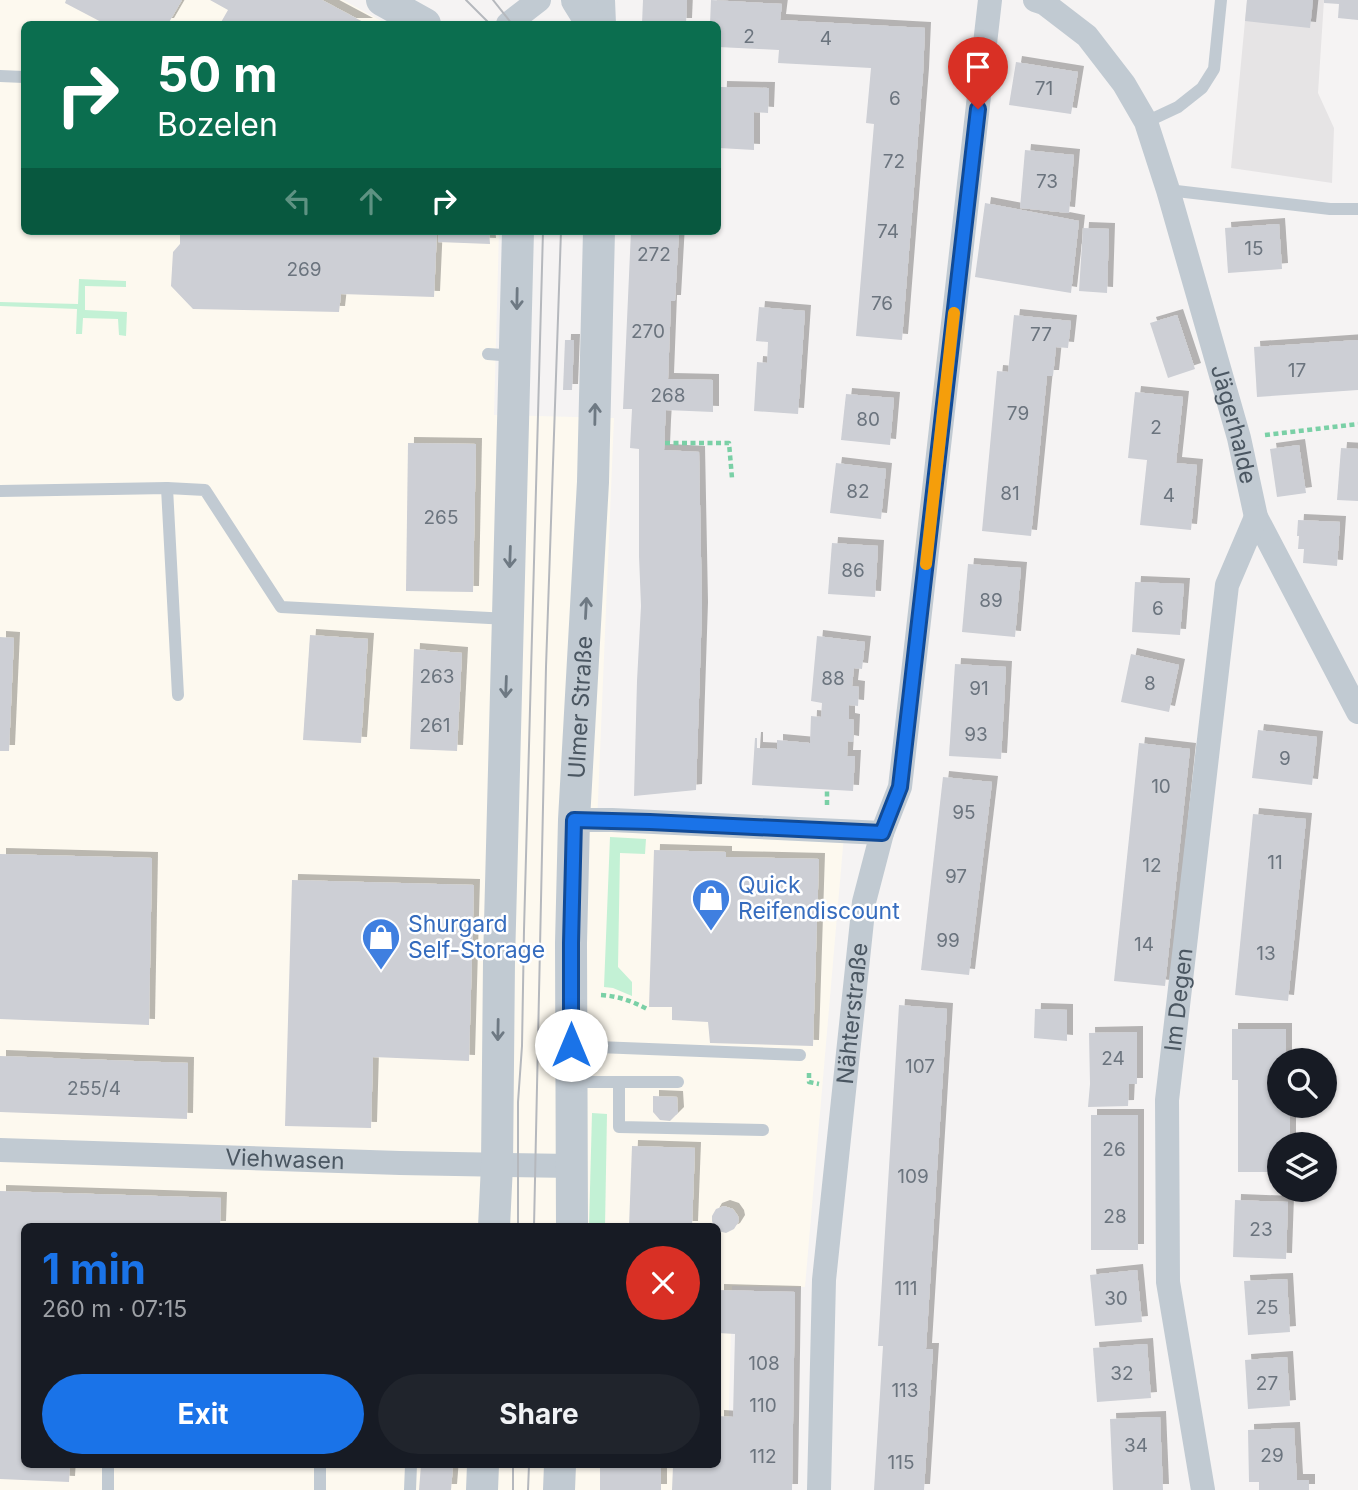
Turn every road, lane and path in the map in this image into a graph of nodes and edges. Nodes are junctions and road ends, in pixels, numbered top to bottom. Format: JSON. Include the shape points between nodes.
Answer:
{"nodes":[{"id":1,"x":383,"y":0,"type":"edge"},
{"id":2,"x":539,"y":0,"type":"edge"},
{"id":3,"x":577,"y":0,"type":"edge"},
{"id":4,"x":603,"y":0,"type":"edge"},
{"id":5,"x":990,"y":0,"type":"edge"},
{"id":6,"x":1035,"y":0,"type":"edge"},
{"id":7,"x":1221,"y":0,"type":"edge"},
{"id":8,"x":420,"y":21,"type":"edge"},
{"id":9,"x":512,"y":21,"type":"edge"},
{"id":10,"x":590,"y":21,"type":"edge"},
{"id":11,"x":604,"y":21,"type":"edge"},
{"id":12,"x":0,"y":76,"type":"edge"},
{"id":13,"x":21,"y":77,"type":"edge"},
{"id":14,"x":1146,"y":122,"type":"junction"},
{"id":15,"x":1168,"y":190,"type":"junction"},
{"id":16,"x":1358,"y":209,"type":"edge"},
{"id":17,"x":517,"y":235,"type":"edge"},
{"id":18,"x":599,"y":235,"type":"edge"},
{"id":19,"x":1358,"y":424,"type":"edge"},
{"id":20,"x":1239,"y":438,"type":"junction"},
{"id":21,"x":665,"y":443,"type":"dead end"},
{"id":22,"x":732,"y":478,"type":"dead end"},
{"id":23,"x":167,"y":488,"type":"junction"},
{"id":24,"x":0,"y":491,"type":"edge"},
{"id":25,"x":1256,"y":517,"type":"junction"},
{"id":26,"x":508,"y":619,"type":"junction"},
{"id":27,"x":178,"y":695,"type":"dead end"},
{"id":28,"x":1358,"y":712,"type":"edge"},
{"id":29,"x":574,"y":820,"type":"junction"},
{"id":30,"x":882,"y":833,"type":"junction"},
{"id":31,"x":614,"y":996,"type":"dead end"},
{"id":32,"x":647,"y":1009,"type":"dead end"},
{"id":33,"x":571,"y":1045,"type":"junction"},
{"id":34,"x":800,"y":1055,"type":"dead end"},
{"id":35,"x":809,"y":1074,"type":"dead end"},
{"id":36,"x":572,"y":1082,"type":"junction"},
{"id":37,"x":619,"y":1082,"type":"junction"},
{"id":38,"x":678,"y":1082,"type":"dead end"},
{"id":39,"x":815,"y":1083,"type":"dead end"},
{"id":40,"x":763,"y":1130,"type":"dead end"},
{"id":41,"x":0,"y":1150,"type":"edge"},
{"id":42,"x":497,"y":1165,"type":"junction"},
{"id":43,"x":572,"y":1166,"type":"junction"},
{"id":44,"x":494,"y":1223,"type":"edge"},
{"id":45,"x":572,"y":1223,"type":"edge"},
{"id":46,"x":108,"y":1468,"type":"edge"},
{"id":47,"x":320,"y":1468,"type":"edge"},
{"id":48,"x":411,"y":1468,"type":"edge"},
{"id":49,"x":484,"y":1468,"type":"edge"},
{"id":50,"x":560,"y":1468,"type":"edge"},
{"id":51,"x":108,"y":1490,"type":"edge"},
{"id":52,"x":320,"y":1490,"type":"edge"},
{"id":53,"x":410,"y":1490,"type":"edge"},
{"id":54,"x":482,"y":1490,"type":"edge"},
{"id":55,"x":559,"y":1490,"type":"edge"},
{"id":56,"x":819,"y":1490,"type":"edge"},
{"id":57,"x":1202,"y":1490,"type":"edge"}],
"edges":[{"from":1,"to":8,"type":"street"},
{"from":2,"to":9,"type":"street"},
{"from":3,"to":10,"type":"street"},
{"from":4,"to":11,"type":"street"},
{"from":5,"to":30,"type":"street","name":"Nähterstraße","via":[[900,787]]},
{"from":6,"to":14,"type":"street","name":"Jägerhalde","via":[[1087,36]]},
{"from":7,"to":14,"type":"lane","via":[[1214,69],[1208,79],[1178,107]]},
{"from":12,"to":13,"type":"lane"},
{"from":14,"to":15,"type":"street","name":"Jägerhalde"},
{"from":15,"to":16,"type":"lane"},
{"from":15,"to":20,"type":"street","name":"Jägerhalde"},
{"from":17,"to":26,"type":"street","one_way":true,"via":[[502,355]]},
{"from":29,"to":18,"type":"street","name":"Ulmer Straße","one_way":true,"via":[[593,482]]},
{"from":19,"to":20,"type":"path"},
{"from":20,"to":25,"type":"street","name":"Jägerhalde"},
{"from":21,"to":22,"type":"path","via":[[729,443]]},
{"from":23,"to":24,"type":"lane"},
{"from":23,"to":26,"type":"lane","via":[[205,490],[281,607]]},
{"from":23,"to":27,"type":"lane"},
{"from":25,"to":28,"type":"street","name":"Jägerhalde"},
{"from":25,"to":57,"type":"street","name":"Im Degen","via":[[1227,585],[1167,1100],[1168,1282]]},
{"from":26,"to":42,"type":"street","one_way":true},
{"from":29,"to":30,"type":"street"},
{"from":29,"to":33,"type":"street","name":"Ulmer Straße"},
{"from":30,"to":56,"type":"street","name":"Nähterstraße","via":[[864,902],[824,1280]]},
{"from":31,"to":32,"type":"path"},
{"from":33,"to":34,"type":"lane"},
{"from":33,"to":36,"type":"street","name":"Ulmer Straße"},
{"from":35,"to":39,"type":"path","via":[[809,1082]]},
{"from":36,"to":37,"type":"lane"},
{"from":36,"to":43,"type":"street","name":"Ulmer Straße"},
{"from":37,"to":38,"type":"lane"},
{"from":37,"to":40,"type":"lane","via":[[619,1127]]},
{"from":41,"to":42,"type":"street","name":"Viehwasen"},
{"from":42,"to":43,"type":"street","name":"Viehwasen"},
{"from":42,"to":44,"type":"street"},
{"from":43,"to":45,"type":"street","name":"Ulmer Straße"},
{"from":46,"to":51,"type":"lane"},
{"from":47,"to":52,"type":"lane"},
{"from":48,"to":53,"type":"lane"},
{"from":49,"to":54,"type":"street"},
{"from":50,"to":55,"type":"street"}]}
